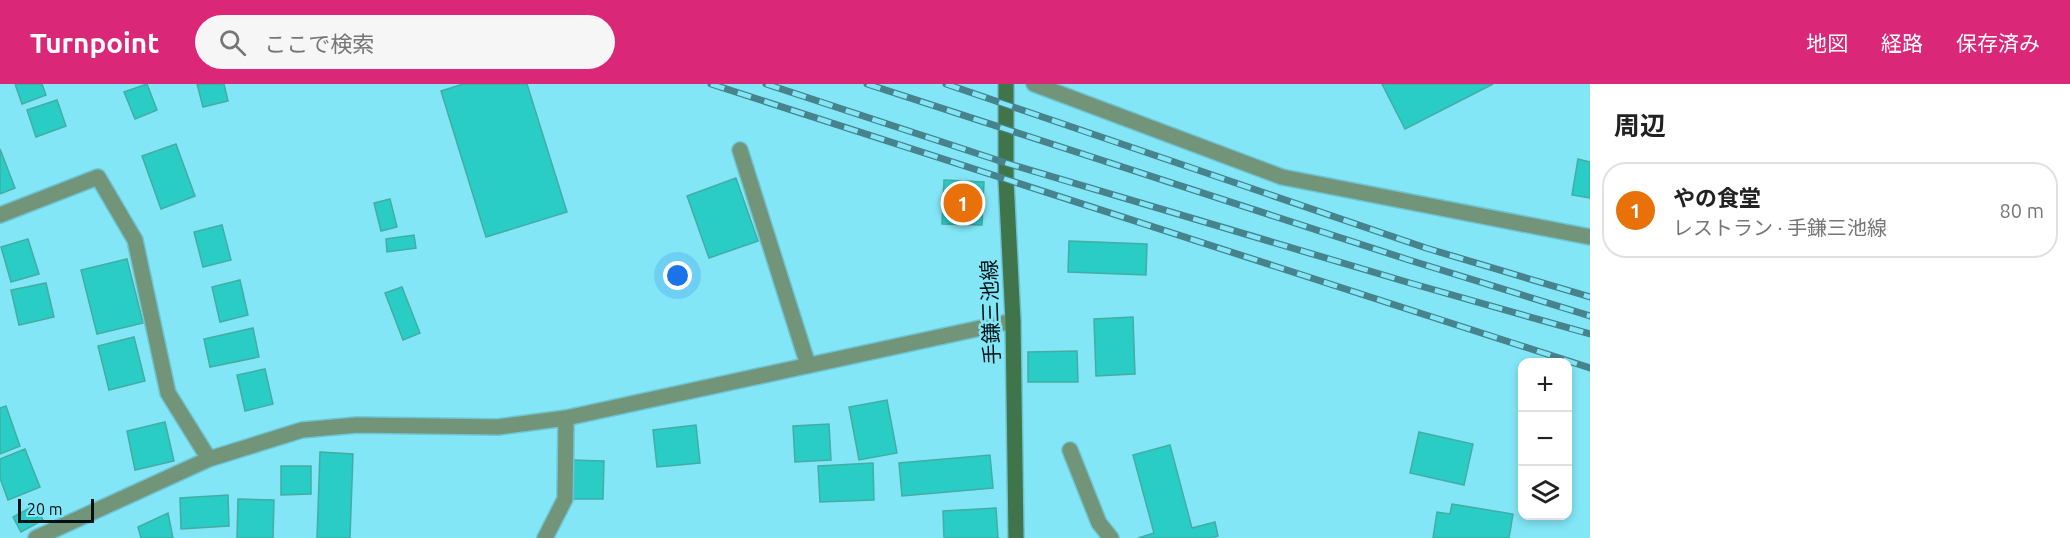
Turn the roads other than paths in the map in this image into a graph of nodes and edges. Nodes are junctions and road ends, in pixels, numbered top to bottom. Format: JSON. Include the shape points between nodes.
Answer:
{"nodes":[{"id":1,"x":1006,"y":84,"type":"edge"},
{"id":2,"x":1034,"y":84,"type":"edge"},
{"id":3,"x":740,"y":150,"type":"dead end"},
{"id":4,"x":0,"y":214,"type":"edge"},
{"id":5,"x":1590,"y":237,"type":"edge"},
{"id":6,"x":1013,"y":321,"type":"junction"},
{"id":7,"x":808,"y":365,"type":"junction"},
{"id":8,"x":567,"y":418,"type":"junction"},
{"id":9,"x":1070,"y":450,"type":"dead end"},
{"id":10,"x":209,"y":459,"type":"junction"},
{"id":11,"x":36,"y":538,"type":"edge"},
{"id":12,"x":545,"y":538,"type":"edge"},
{"id":13,"x":1016,"y":538,"type":"edge"},
{"id":14,"x":1111,"y":538,"type":"edge"}],
"edges":[{"from":1,"to":6,"type":"main road","name":"手鎌三池線"},
{"from":2,"to":5,"type":"street","via":[[1282,177]]},
{"from":3,"to":7,"type":"street"},
{"from":4,"to":10,"type":"street","via":[[98,177],[135,240],[168,393]]},
{"from":6,"to":7,"type":"street"},
{"from":6,"to":13,"type":"main road","name":"手鎌三池線"},
{"from":7,"to":8,"type":"street"},
{"from":8,"to":10,"type":"street","via":[[498,427],[357,425],[302,430]]},
{"from":8,"to":12,"type":"street","via":[[565,499]]},
{"from":9,"to":14,"type":"street","via":[[1099,524]]},
{"from":10,"to":11,"type":"street"}]}
